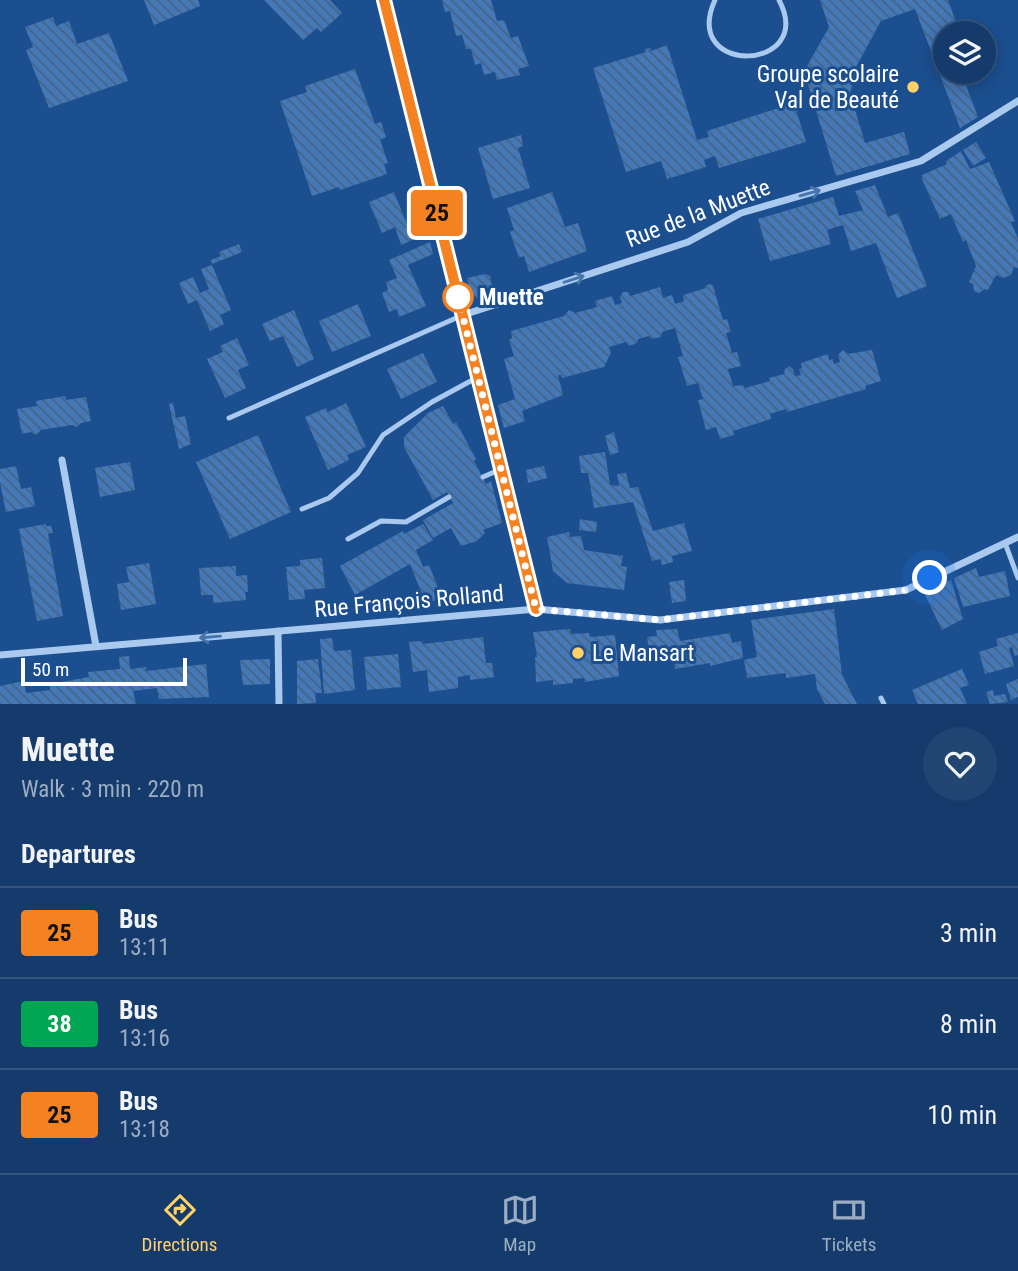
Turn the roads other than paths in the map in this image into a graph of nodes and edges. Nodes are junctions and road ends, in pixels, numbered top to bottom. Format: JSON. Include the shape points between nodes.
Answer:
{"nodes":[{"id":1,"x":384,"y":0,"type":"edge"},
{"id":2,"x":715,"y":0,"type":"edge"},
{"id":3,"x":779,"y":0,"type":"edge"},
{"id":4,"x":1018,"y":101,"type":"edge"},
{"id":5,"x":463,"y":316,"type":"junction"},
{"id":6,"x":478,"y":377,"type":"junction"},
{"id":7,"x":229,"y":418,"type":"dead end"},
{"id":8,"x":62,"y":460,"type":"dead end"},
{"id":9,"x":501,"y":469,"type":"junction"},
{"id":10,"x":483,"y":477,"type":"dead end"},
{"id":11,"x":449,"y":497,"type":"dead end"},
{"id":12,"x":302,"y":509,"type":"dead end"},
{"id":13,"x":1018,"y":537,"type":"edge"},
{"id":14,"x":348,"y":539,"type":"dead end"},
{"id":15,"x":1005,"y":543,"type":"junction"},
{"id":16,"x":1018,"y":578,"type":"edge"},
{"id":17,"x":536,"y":609,"type":"junction"},
{"id":18,"x":278,"y":631,"type":"junction"},
{"id":19,"x":96,"y":646,"type":"junction"},
{"id":20,"x":0,"y":655,"type":"edge"},
{"id":21,"x":279,"y":704,"type":"edge"}],
"edges":[{"from":1,"to":5,"type":"street"},
{"from":2,"to":3,"type":"lane","via":[[710,13],[714,38],[722,48],[746,58],[770,51],[784,32],[786,20]]},
{"from":5,"to":4,"type":"street","name":"Rue de la Muette","one_way":true,"via":[[688,242],[741,213],[920,161]]},
{"from":5,"to":6,"type":"street"},
{"from":5,"to":7,"type":"lane"},
{"from":6,"to":9,"type":"street"},
{"from":6,"to":12,"type":"lane","via":[[383,435],[358,473],[329,498]]},
{"from":8,"to":19,"type":"street"},
{"from":9,"to":10,"type":"lane"},
{"from":9,"to":17,"type":"street"},
{"from":11,"to":14,"type":"lane","via":[[406,522],[381,521]]},
{"from":13,"to":15,"type":"street","name":"Rue François Rolland"},
{"from":15,"to":16,"type":"lane"},
{"from":15,"to":17,"type":"street","name":"Rue François Rolland","via":[[906,590],[660,620]]},
{"from":17,"to":18,"type":"street","name":"Rue François Rolland"},
{"from":18,"to":19,"type":"street","name":"Rue François Rolland","one_way":true},
{"from":18,"to":21,"type":"street"},
{"from":19,"to":20,"type":"street","name":"Rue François Rolland"}]}
